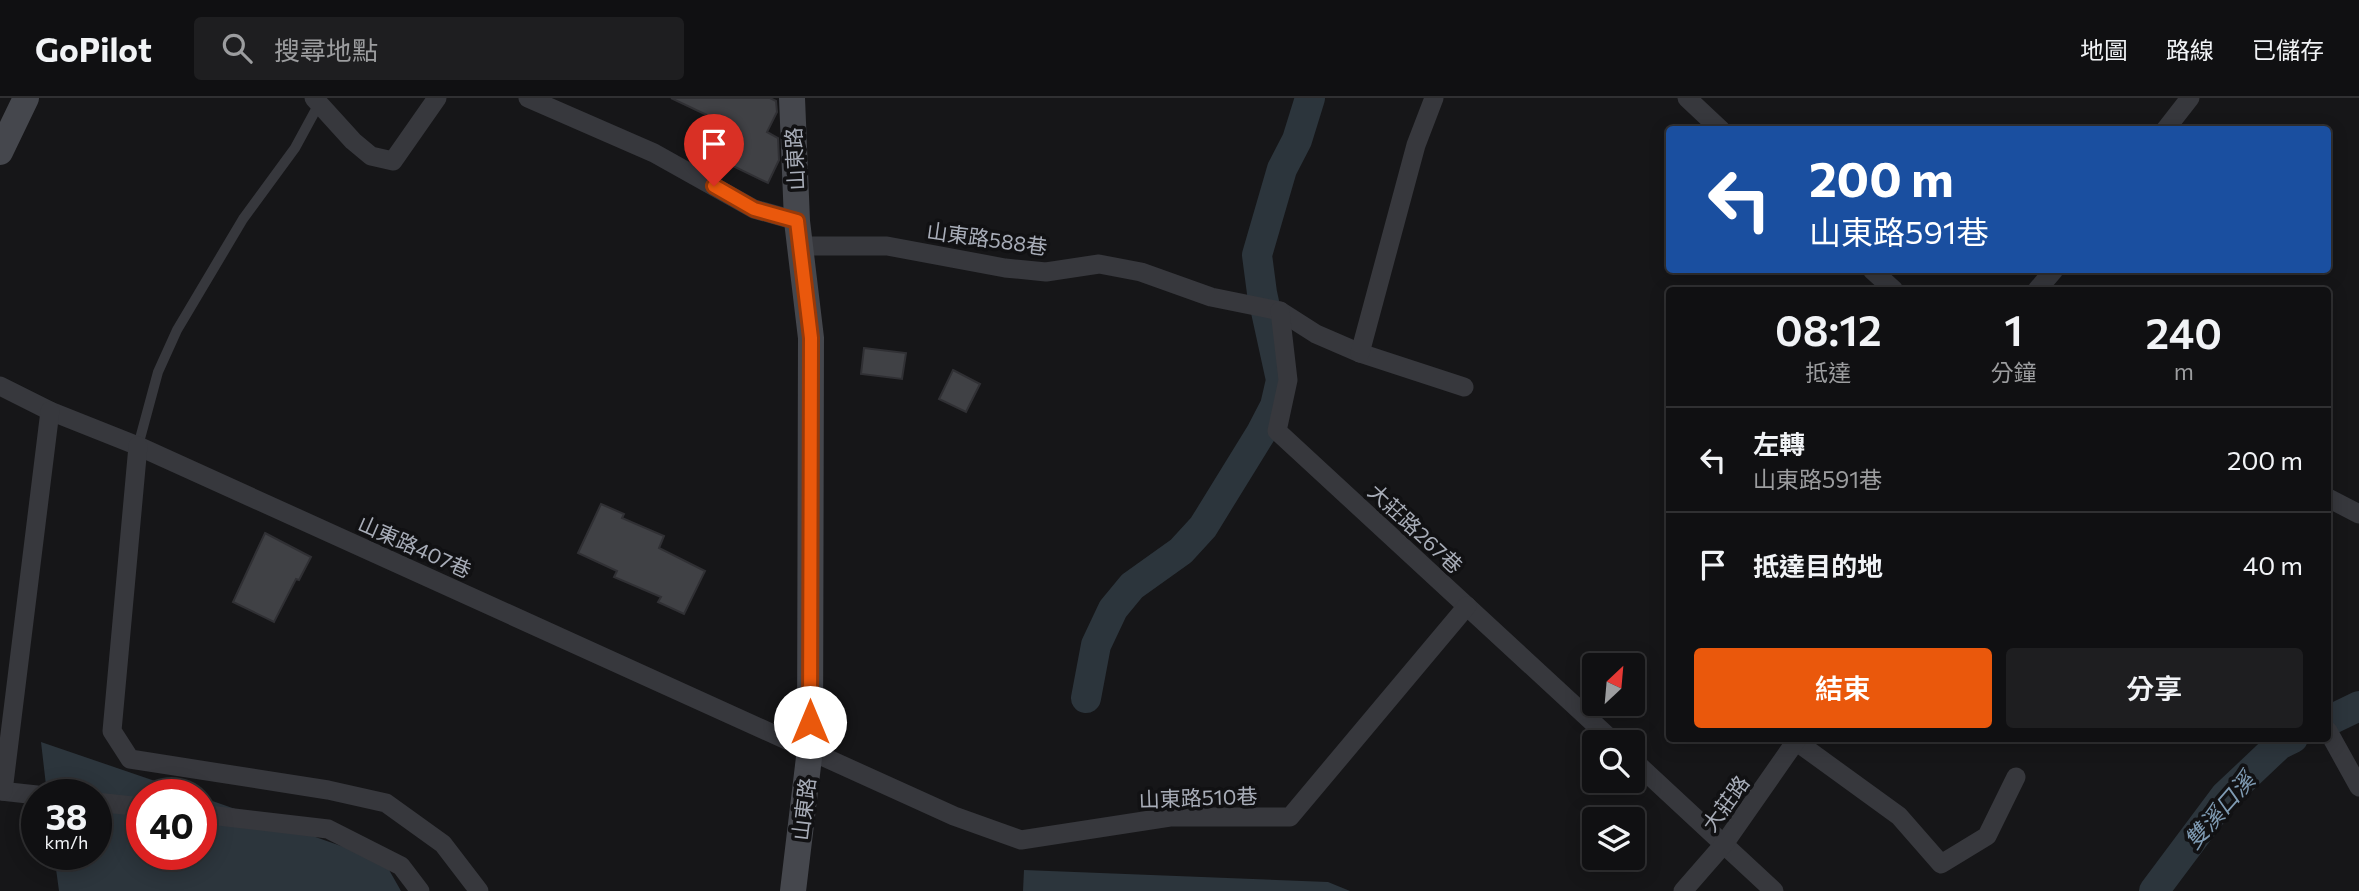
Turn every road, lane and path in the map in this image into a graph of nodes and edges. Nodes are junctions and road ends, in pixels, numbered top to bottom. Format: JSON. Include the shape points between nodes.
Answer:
{"nodes":[{"id":1,"x":26,"y":98,"type":"edge"},
{"id":2,"x":437,"y":98,"type":"edge"},
{"id":3,"x":528,"y":98,"type":"edge"},
{"id":4,"x":792,"y":98,"type":"edge"},
{"id":5,"x":1434,"y":98,"type":"edge"},
{"id":6,"x":1686,"y":98,"type":"edge"},
{"id":7,"x":2190,"y":98,"type":"edge"},
{"id":8,"x":318,"y":100,"type":"edge"},
{"id":9,"x":1717,"y":126,"type":"edge"},
{"id":10,"x":2168,"y":126,"type":"edge"},
{"id":11,"x":0,"y":152,"type":"edge"},
{"id":12,"x":798,"y":234,"type":"junction"},
{"id":13,"x":1875,"y":273,"type":"edge"},
{"id":14,"x":2051,"y":273,"type":"edge"},
{"id":15,"x":1891,"y":287,"type":"edge"},
{"id":16,"x":2040,"y":287,"type":"edge"},
{"id":17,"x":1280,"y":311,"type":"junction"},
{"id":18,"x":1360,"y":354,"type":"junction"},
{"id":19,"x":0,"y":386,"type":"edge"},
{"id":20,"x":1464,"y":387,"type":"dead end"},
{"id":21,"x":50,"y":411,"type":"junction"},
{"id":22,"x":138,"y":446,"type":"junction"},
{"id":23,"x":2331,"y":500,"type":"edge"},
{"id":24,"x":2359,"y":514,"type":"edge"},
{"id":25,"x":1468,"y":606,"type":"junction"},
{"id":26,"x":1601,"y":730,"type":"edge"},
{"id":27,"x":2331,"y":738,"type":"edge"},
{"id":28,"x":1797,"y":742,"type":"edge"},
{"id":29,"x":1801,"y":742,"type":"edge"},
{"id":30,"x":810,"y":749,"type":"junction"},
{"id":31,"x":1645,"y":771,"type":"edge"},
{"id":32,"x":2016,"y":777,"type":"dead end"},
{"id":33,"x":2359,"y":787,"type":"edge"},
{"id":34,"x":2,"y":791,"type":"edge"},
{"id":35,"x":21,"y":793,"type":"edge"},
{"id":36,"x":217,"y":816,"type":"edge"},
{"id":37,"x":1724,"y":844,"type":"junction"},
{"id":38,"x":420,"y":891,"type":"edge"},
{"id":39,"x":479,"y":891,"type":"edge"},
{"id":40,"x":793,"y":891,"type":"edge"},
{"id":41,"x":1684,"y":891,"type":"edge"},
{"id":42,"x":1774,"y":891,"type":"edge"}],
"edges":[{"from":1,"to":11,"type":"street"},
{"from":2,"to":8,"type":"street","via":[[393,161],[371,156]]},
{"from":3,"to":12,"type":"street","name":"山東路588巷","via":[[654,153]]},
{"from":4,"to":12,"type":"street","name":"山東路"},
{"from":5,"to":18,"type":"street","via":[[1416,145]]},
{"from":6,"to":9,"type":"street"},
{"from":7,"to":10,"type":"street"},
{"from":8,"to":22,"type":"lane","via":[[295,148],[243,219],[177,330],[158,372]]},
{"from":12,"to":17,"type":"street","name":"山東路588巷","via":[[1005,268],[1046,272],[1100,264],[1141,272],[1211,297]]},
{"from":12,"to":30,"type":"street","name":"山東路","via":[[811,338]]},
{"from":13,"to":15,"type":"street"},
{"from":14,"to":16,"type":"street"},
{"from":17,"to":18,"type":"street","name":"山東路588巷"},
{"from":17,"to":25,"type":"street","name":"大莊路267巷","via":[[1289,380],[1278,431]]},
{"from":18,"to":20,"type":"street","name":"山東路588巷"},
{"from":19,"to":21,"type":"street","name":"山東路407巷"},
{"from":21,"to":22,"type":"street","name":"山東路407巷"},
{"from":21,"to":34,"type":"street"},
{"from":22,"to":30,"type":"street","name":"山東路407巷"},
{"from":22,"to":39,"type":"street","via":[[112,731],[130,759],[386,803],[443,845]]},
{"from":23,"to":24,"type":"street"},
{"from":25,"to":26,"type":"street","name":"大莊路267巷"},
{"from":25,"to":30,"type":"street","name":"山東路510巷","via":[[1290,817],[1170,817],[1021,840],[954,816]]},
{"from":27,"to":33,"type":"street"},
{"from":28,"to":37,"type":"street","name":"大莊路"},
{"from":29,"to":32,"type":"street","via":[[1899,816],[1941,864],[1987,836]]},
{"from":30,"to":40,"type":"street","name":"山東路"},
{"from":31,"to":37,"type":"street"},
{"from":34,"to":35,"type":"street"},
{"from":36,"to":38,"type":"street","via":[[328,829],[401,866]]},
{"from":37,"to":41,"type":"street","name":"大莊路"},
{"from":37,"to":42,"type":"street"}]}
